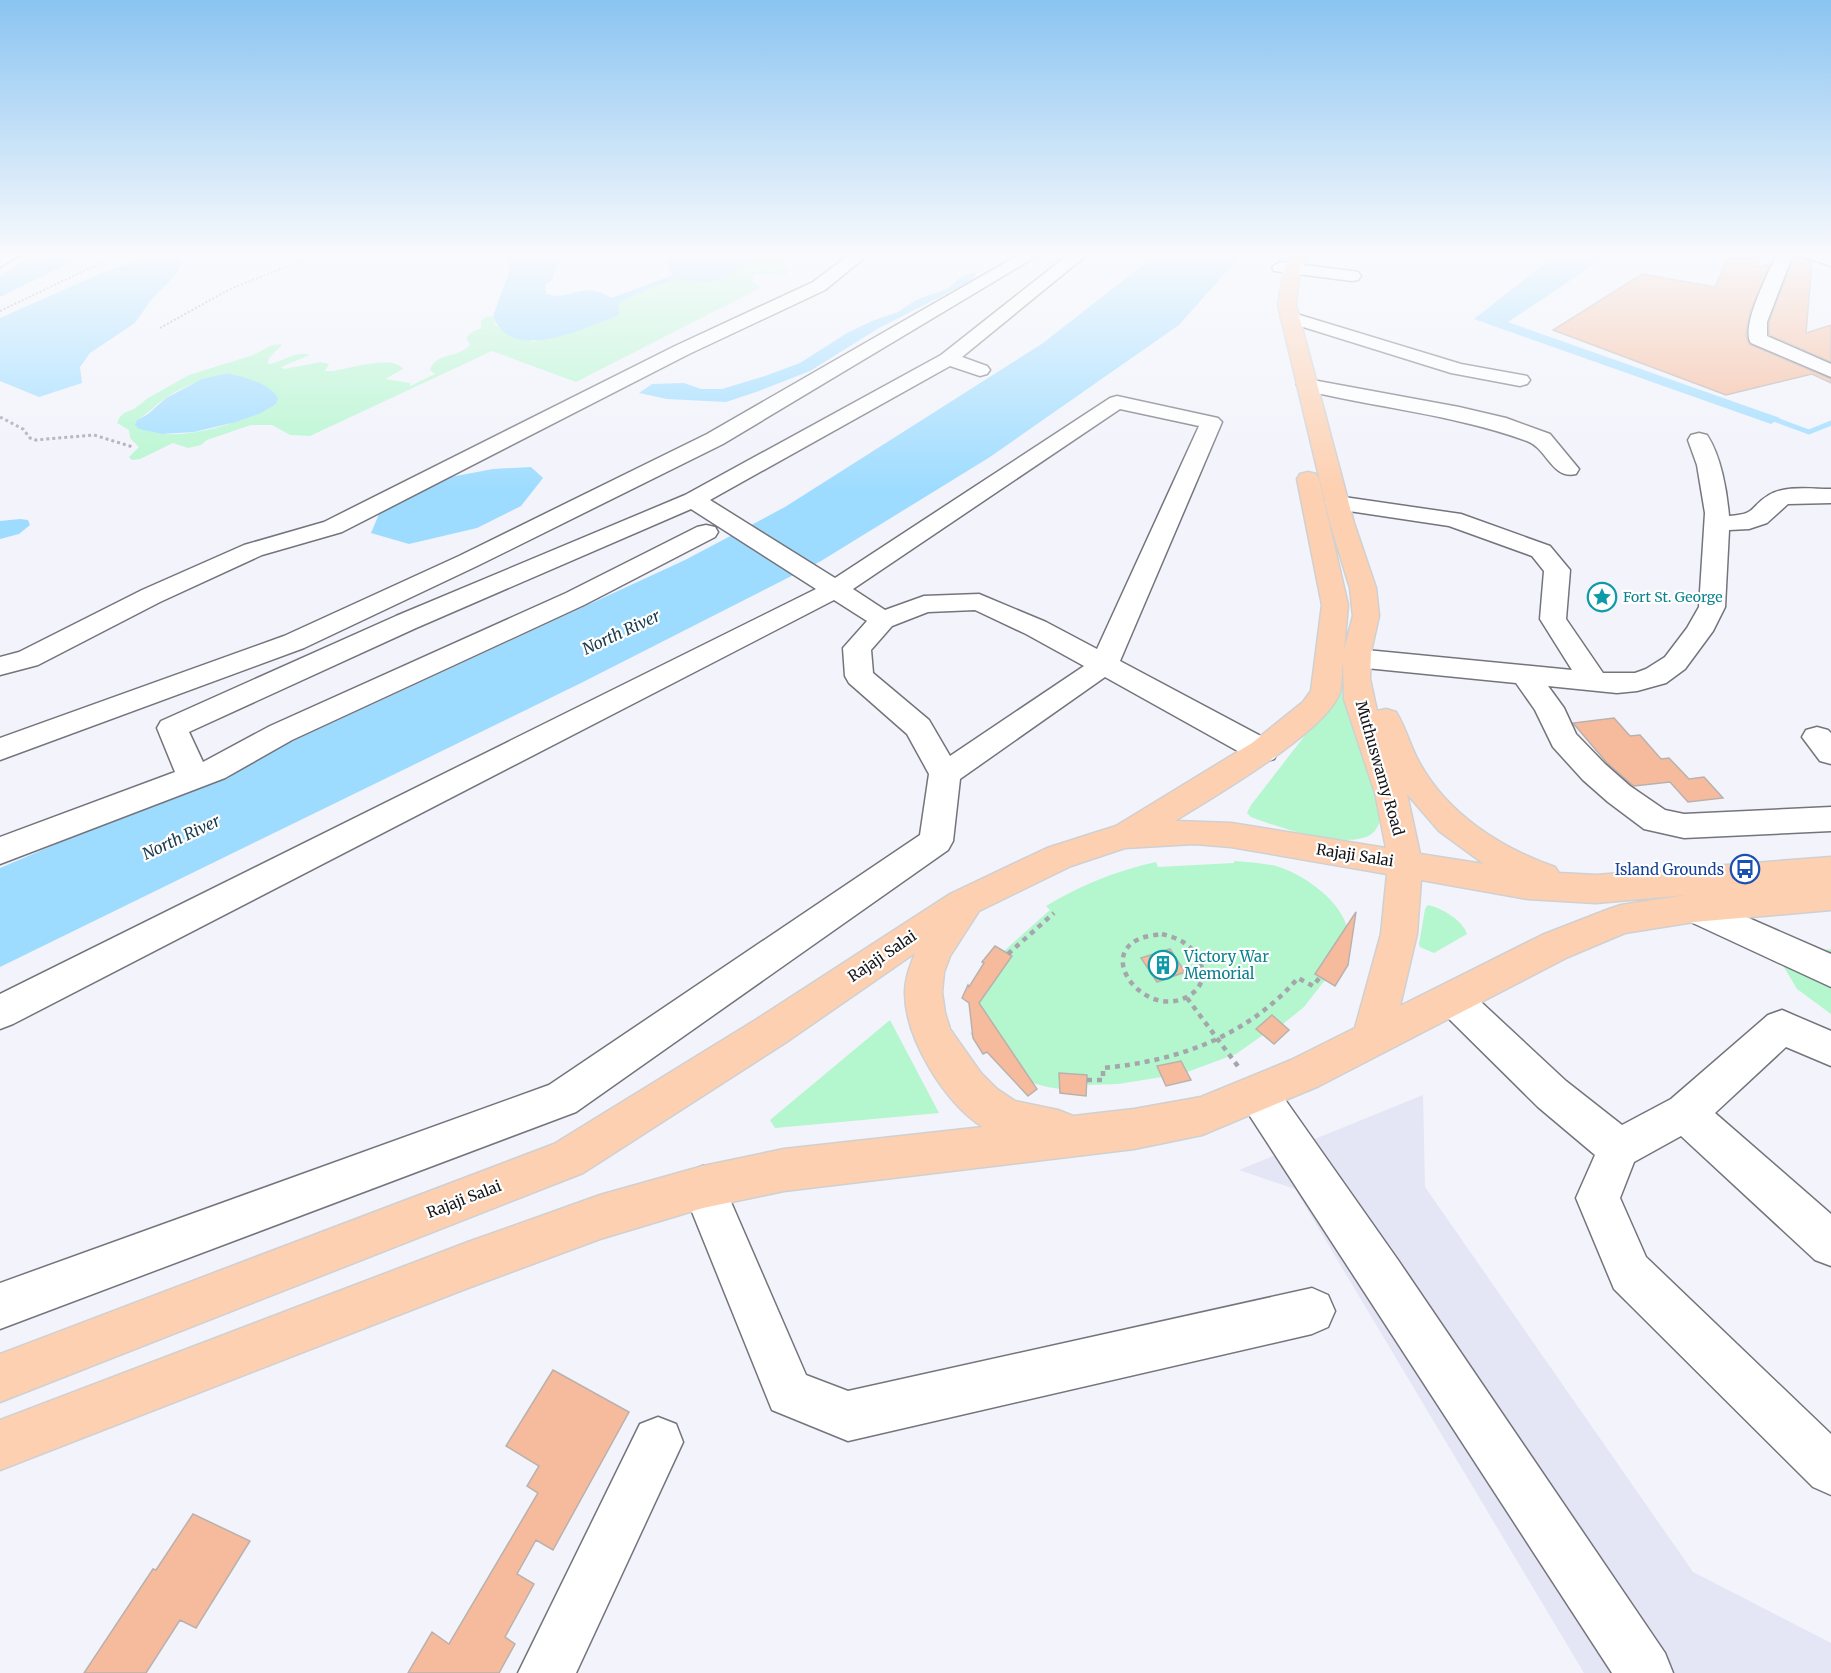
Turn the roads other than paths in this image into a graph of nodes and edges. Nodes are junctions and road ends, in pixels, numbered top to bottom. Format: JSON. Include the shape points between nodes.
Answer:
{"nodes":[{"id":1,"x":697,"y":332,"type":"edge"},
{"id":2,"x":720,"y":332,"type":"edge"},
{"id":3,"x":896,"y":332,"type":"edge"},
{"id":4,"x":982,"y":332,"type":"edge"},
{"id":5,"x":1277,"y":332,"type":"edge"},
{"id":6,"x":1294,"y":332,"type":"edge"},
{"id":7,"x":1338,"y":332,"type":"edge"},
{"id":8,"x":1758,"y":332,"type":"edge"},
{"id":9,"x":1448,"y":348,"type":"dead end"},
{"id":10,"x":948,"y":359,"type":"junction"},
{"id":11,"x":1425,"y":359,"type":"junction"},
{"id":12,"x":980,"y":370,"type":"dead end"},
{"id":13,"x":1831,"y":370,"type":"edge"},
{"id":14,"x":1520,"y":380,"type":"dead end"},
{"id":15,"x":1307,"y":385,"type":"junction"},
{"id":16,"x":1699,"y":440,"type":"dead end"},
{"id":17,"x":1568,"y":469,"type":"dead end"},
{"id":18,"x":1831,"y":496,"type":"edge"},
{"id":19,"x":693,"y":500,"type":"junction"},
{"id":20,"x":1337,"y":503,"type":"junction"},
{"id":21,"x":1717,"y":524,"type":"junction"},
{"id":22,"x":338,"y":525,"type":"junction"},
{"id":23,"x":717,"y":527,"type":"junction"},
{"id":24,"x":826,"y":582,"type":"junction"},
{"id":25,"x":883,"y":620,"type":"junction"},
{"id":26,"x":1356,"y":658,"type":"junction"},
{"id":27,"x":1104,"y":665,"type":"junction"},
{"id":28,"x":0,"y":666,"type":"edge"},
{"id":29,"x":1525,"y":675,"type":"junction"},
{"id":30,"x":1594,"y":682,"type":"junction"},
{"id":31,"x":0,"y":749,"type":"edge"},
{"id":32,"x":1263,"y":751,"type":"junction"},
{"id":33,"x":190,"y":771,"type":"dead end"},
{"id":34,"x":945,"y":774,"type":"junction"},
{"id":35,"x":1831,"y":819,"type":"edge"},
{"id":36,"x":1124,"y":836,"type":"junction"},
{"id":37,"x":0,"y":851,"type":"edge"},
{"id":38,"x":1405,"y":863,"type":"junction"},
{"id":39,"x":1831,"y":870,"type":"edge"},
{"id":40,"x":1596,"y":889,"type":"junction"},
{"id":41,"x":978,"y":896,"type":"junction"},
{"id":42,"x":1831,"y":896,"type":"edge"},
{"id":43,"x":1694,"y":908,"type":"junction"},
{"id":44,"x":1796,"y":955,"type":"junction"},
{"id":45,"x":1831,"y":971,"type":"edge"},
{"id":46,"x":1831,"y":984,"type":"edge"},
{"id":47,"x":1454,"y":999,"type":"junction"},
{"id":48,"x":0,"y":1012,"type":"edge"},
{"id":49,"x":1371,"y":1039,"type":"junction"},
{"id":50,"x":1831,"y":1049,"type":"edge"},
{"id":51,"x":1249,"y":1082,"type":"junction"},
{"id":52,"x":1684,"y":1113,"type":"junction"},
{"id":53,"x":1096,"y":1133,"type":"junction"},
{"id":54,"x":1619,"y":1148,"type":"junction"},
{"id":55,"x":703,"y":1186,"type":"junction"},
{"id":56,"x":1831,"y":1244,"type":"edge"},
{"id":57,"x":0,"y":1306,"type":"edge"},
{"id":58,"x":1312,"y":1311,"type":"dead end"},
{"id":59,"x":0,"y":1378,"type":"edge"},
{"id":60,"x":658,"y":1442,"type":"dead end"},
{"id":61,"x":0,"y":1445,"type":"edge"},
{"id":62,"x":1831,"y":1468,"type":"edge"},
{"id":63,"x":546,"y":1673,"type":"edge"},
{"id":64,"x":1645,"y":1673,"type":"edge"}],
"edges":[{"from":1,"to":22,"type":"street","via":[[365,498],[346,509]]},
{"from":2,"to":22,"type":"street"},
{"from":3,"to":31,"type":"street","via":[[715,439],[468,561],[294,642]]},
{"from":4,"to":10,"type":"street"},
{"from":5,"to":32,"type":"main road","via":[[1335,604],[1325,693],[1313,709]]},
{"from":6,"to":15,"type":"main road","name":"Muthuswamy Road"},
{"from":7,"to":11,"type":"street"},
{"from":8,"to":13,"type":"street","via":[[1758,339]]},
{"from":9,"to":11,"type":"street"},
{"from":10,"to":12,"type":"street"},
{"from":10,"to":19,"type":"street"},
{"from":11,"to":14,"type":"street"},
{"from":15,"to":17,"type":"street","via":[[1498,423],[1542,439]]},
{"from":15,"to":20,"type":"main road","name":"Muthuswamy Road"},
{"from":16,"to":21,"type":"street","via":[[1708,465]]},
{"from":18,"to":21,"type":"street","via":[[1785,497],[1749,522]]},
{"from":19,"to":23,"type":"street"},
{"from":19,"to":33,"type":"street","via":[[406,622],[172,728]]},
{"from":20,"to":26,"type":"main road","name":"Muthuswamy Road","via":[[1365,603],[1366,616]]},
{"from":20,"to":30,"type":"street","via":[[1453,519],[1541,551],[1557,570],[1553,619]]},
{"from":21,"to":30,"type":"street","via":[[1712,607],[1700,631],[1675,663],[1656,676],[1637,682]]},
{"from":22,"to":28,"type":"street","via":[[253,550],[151,596],[28,659]]},
{"from":23,"to":24,"type":"street"},
{"from":23,"to":37,"type":"street","via":[[575,599],[280,733],[214,770]]},
{"from":24,"to":25,"type":"street"},
{"from":24,"to":27,"type":"street","via":[[1094,406],[1117,402],[1211,422]]},
{"from":24,"to":48,"type":"street","via":[[244,873]]},
{"from":25,"to":27,"type":"street","via":[[924,604],[979,602]]},
{"from":25,"to":34,"type":"street","via":[[857,648],[859,676],[918,727]]},
{"from":26,"to":29,"type":"street"},
{"from":26,"to":38,"type":"main road","name":"Muthuswamy Road","via":[[1359,699],[1399,824]]},
{"from":26,"to":40,"type":"main road","via":[[1374,688],[1409,773],[1442,814],[1509,862]]},
{"from":27,"to":32,"type":"street"},
{"from":27,"to":34,"type":"street"},
{"from":29,"to":30,"type":"street"},
{"from":29,"to":35,"type":"street","via":[[1549,708],[1564,740],[1594,772],[1656,820],[1684,826]]},
{"from":32,"to":36,"type":"main road"},
{"from":34,"to":57,"type":"street","via":[[936,841],[562,1099]]},
{"from":36,"to":38,"type":"main road","name":"Rajaji Salai","via":[[1194,832]]},
{"from":36,"to":41,"type":"main road","name":"Rajaji Salai","via":[[1059,857]]},
{"from":38,"to":40,"type":"main road","name":"Rajaji Salai","via":[[1528,885]]},
{"from":38,"to":49,"type":"main road","name":"Muthuswamy Road","via":[[1404,909],[1396,957]]},
{"from":39,"to":40,"type":"main road","name":"Rajaji Salai"},
{"from":41,"to":53,"type":"main road","via":[[949,926],[933,952],[925,977],[923,1005],[931,1033],[969,1090],[1000,1115],[1041,1128]]},
{"from":41,"to":59,"type":"main road","name":"Rajaji Salai","via":[[568,1159]]},
{"from":42,"to":43,"type":"main road"},
{"from":43,"to":44,"type":"street"},
{"from":43,"to":47,"type":"main road","via":[[1621,919]]},
{"from":44,"to":45,"type":"street"},
{"from":44,"to":46,"type":"street"},
{"from":47,"to":49,"type":"main road"},
{"from":47,"to":54,"type":"street","via":[[1552,1094]]},
{"from":49,"to":51,"type":"main road"},
{"from":50,"to":52,"type":"street","via":[[1782,1027]]},
{"from":51,"to":53,"type":"main road","via":[[1202,1116]]},
{"from":51,"to":64,"type":"street"},
{"from":52,"to":54,"type":"street"},
{"from":52,"to":56,"type":"street"},
{"from":53,"to":55,"type":"main road","via":[[784,1170]]},
{"from":54,"to":62,"type":"street","via":[[1598,1197],[1630,1274]]},
{"from":55,"to":58,"type":"street","via":[[789,1393],[848,1416]]},
{"from":55,"to":61,"type":"main road","via":[[600,1217],[479,1261]]},
{"from":60,"to":63,"type":"street"}]}
